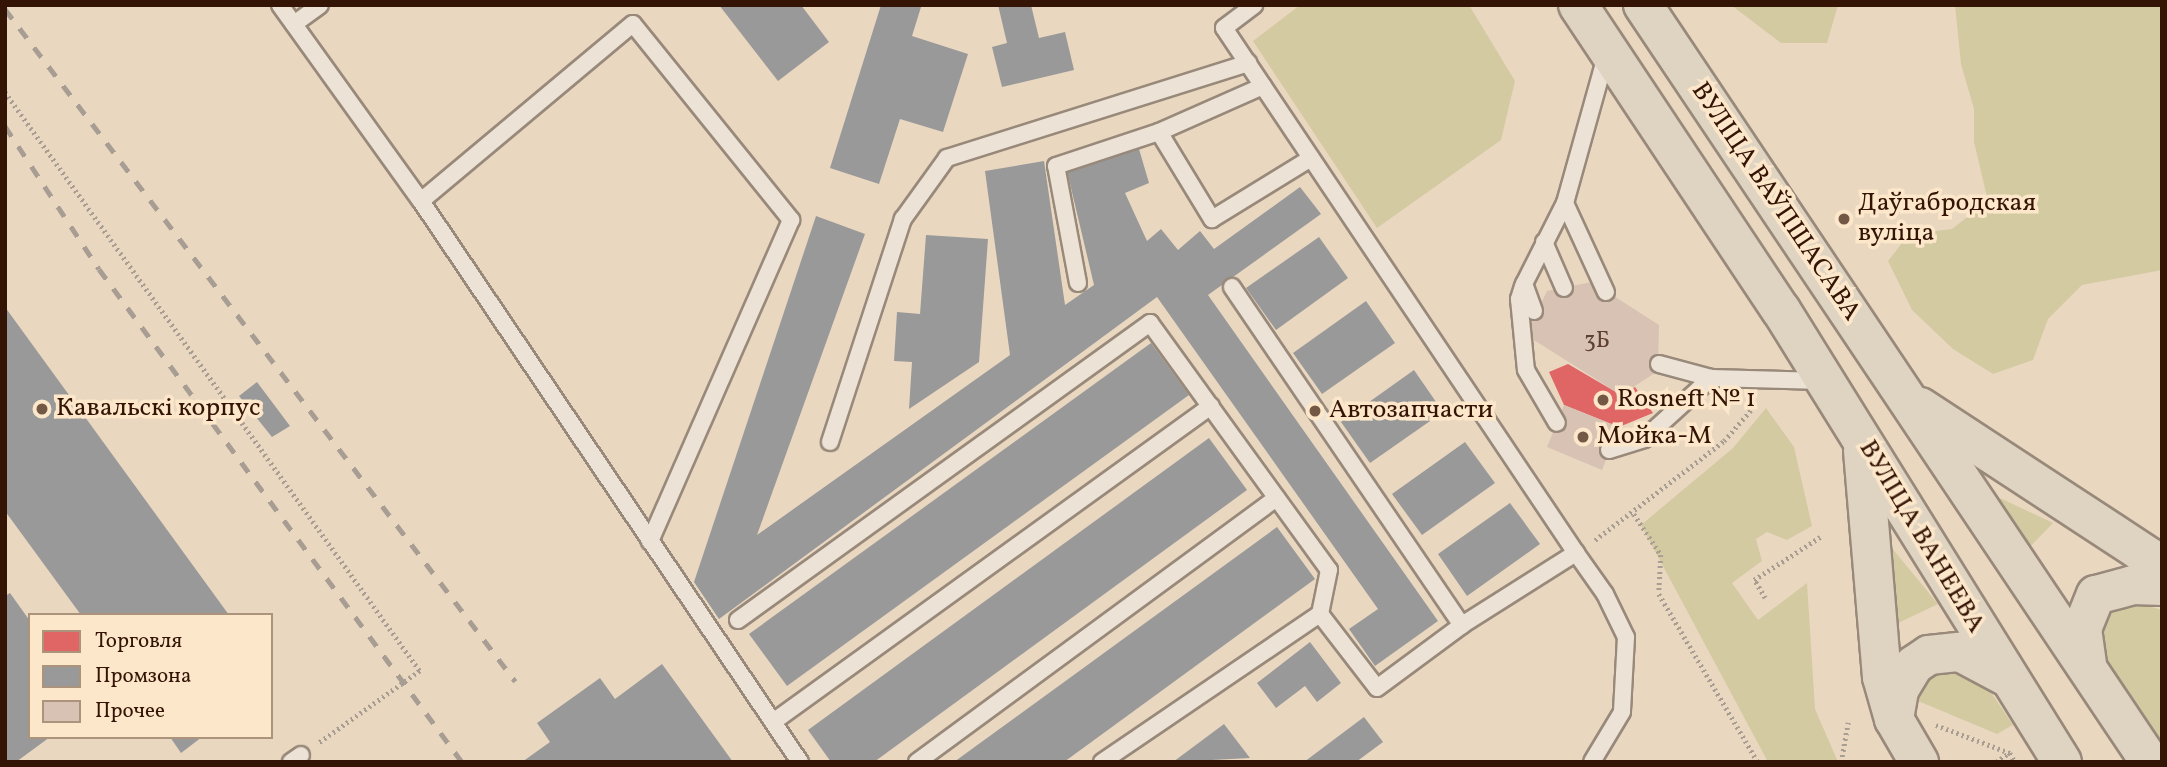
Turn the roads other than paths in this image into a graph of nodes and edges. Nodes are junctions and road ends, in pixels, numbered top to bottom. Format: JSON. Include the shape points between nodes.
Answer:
{"nodes":[{"id":1,"x":280,"y":5,"type":"edge"},
{"id":2,"x":320,"y":5,"type":"edge"},
{"id":3,"x":1254,"y":5,"type":"edge"},
{"id":4,"x":1578,"y":5,"type":"edge"},
{"id":5,"x":1643,"y":5,"type":"edge"},
{"id":6,"x":294,"y":24,"type":"junction"},
{"id":7,"x":1608,"y":50,"type":"junction"},
{"id":8,"x":1248,"y":63,"type":"junction"},
{"id":9,"x":1263,"y":86,"type":"junction"},
{"id":10,"x":1159,"y":132,"type":"junction"},
{"id":11,"x":1311,"y":158,"type":"junction"},
{"id":12,"x":421,"y":201,"type":"junction"},
{"id":13,"x":1565,"y":203,"type":"junction"},
{"id":14,"x":1544,"y":242,"type":"junction"},
{"id":15,"x":1078,"y":282,"type":"dead end"},
{"id":16,"x":1524,"y":284,"type":"junction"},
{"id":17,"x":1232,"y":287,"type":"dead end"},
{"id":18,"x":1563,"y":288,"type":"dead end"},
{"id":19,"x":1606,"y":292,"type":"dead end"},
{"id":20,"x":1781,"y":310,"type":"joint"},
{"id":21,"x":1534,"y":311,"type":"dead end"},
{"id":22,"x":1660,"y":364,"type":"dead end"},
{"id":23,"x":1711,"y":378,"type":"junction"},
{"id":24,"x":1825,"y":381,"type":"junction"},
{"id":25,"x":1906,"y":398,"type":"junction"},
{"id":26,"x":1211,"y":406,"type":"junction"},
{"id":27,"x":1557,"y":423,"type":"dead end"},
{"id":28,"x":1861,"y":439,"type":"junction"},
{"id":29,"x":830,"y":442,"type":"dead end"},
{"id":30,"x":1609,"y":450,"type":"dead end"},
{"id":31,"x":1276,"y":498,"type":"junction"},
{"id":32,"x":650,"y":541,"type":"junction"},
{"id":33,"x":1576,"y":553,"type":"junction"},
{"id":34,"x":2162,"y":571,"type":"edge"},
{"id":35,"x":2162,"y":586,"type":"edge"},
{"id":36,"x":1320,"y":614,"type":"junction"},
{"id":37,"x":738,"y":620,"type":"dead end"},
{"id":38,"x":1462,"y":625,"type":"junction"},
{"id":39,"x":2087,"y":664,"type":"junction"},
{"id":40,"x":2006,"y":676,"type":"junction"},
{"id":41,"x":773,"y":722,"type":"junction"},
{"id":42,"x":1914,"y":737,"type":"edge"},
{"id":43,"x":800,"y":762,"type":"edge"},
{"id":44,"x":917,"y":762,"type":"edge"},
{"id":45,"x":1102,"y":762,"type":"edge"},
{"id":46,"x":1592,"y":762,"type":"edge"},
{"id":47,"x":2062,"y":762,"type":"edge"},
{"id":48,"x":2150,"y":762,"type":"edge"}],
"edges":[{"from":1,"to":6,"type":"lane"},
{"from":2,"to":6,"type":"lane"},
{"from":3,"to":8,"type":"lane","via":[[1224,28]]},
{"from":4,"to":7,"type":"main road","name":"ВУЛІЦА ВАЎПШАСАВА"},
{"from":5,"to":25,"type":"main road","name":"ВУЛІЦА ВАЎПШАСАВА"},
{"from":6,"to":12,"type":"lane"},
{"from":7,"to":13,"type":"lane"},
{"from":7,"to":20,"type":"main road","name":"ВУЛІЦА ВАЎПШАСАВА"},
{"from":8,"to":9,"type":"lane"},
{"from":8,"to":29,"type":"lane","via":[[947,158],[903,219]]},
{"from":9,"to":10,"type":"lane"},
{"from":9,"to":11,"type":"lane"},
{"from":10,"to":11,"type":"lane","via":[[1212,219]]},
{"from":10,"to":15,"type":"lane","via":[[1056,166]]},
{"from":11,"to":33,"type":"lane"},
{"from":12,"to":32,"type":"lane"},
{"from":12,"to":32,"type":"lane","via":[[634,24],[791,220]]},
{"from":13,"to":14,"type":"lane"},
{"from":13,"to":19,"type":"lane"},
{"from":14,"to":16,"type":"lane"},
{"from":14,"to":18,"type":"lane"},
{"from":16,"to":21,"type":"lane"},
{"from":16,"to":27,"type":"lane","via":[[1519,299],[1526,370]]},
{"from":17,"to":38,"type":"lane"},
{"from":20,"to":24,"type":"main road","name":"ВУЛІЦА ВАНЕЕВА"},
{"from":22,"to":23,"type":"lane"},
{"from":23,"to":24,"type":"lane"},
{"from":23,"to":30,"type":"lane","via":[[1644,439]]},
{"from":24,"to":28,"type":"main road","name":"ВУЛІЦА ВАНЕЕВА"},
{"from":25,"to":34,"type":"main road","via":[[2149,557]]},
{"from":25,"to":39,"type":"main road"},
{"from":26,"to":31,"type":"lane"},
{"from":26,"to":37,"type":"lane","via":[[1150,323]]},
{"from":26,"to":41,"type":"lane"},
{"from":28,"to":40,"type":"main road","name":"ВУЛІЦА ВАНЕЕВА"},
{"from":28,"to":42,"type":"main road","via":[[1881,677]]},
{"from":31,"to":36,"type":"lane","via":[[1329,570]]},
{"from":31,"to":44,"type":"lane"},
{"from":32,"to":41,"type":"lane"},
{"from":33,"to":38,"type":"lane"},
{"from":33,"to":46,"type":"lane","via":[[1605,594],[1626,637],[1622,712]]},
{"from":35,"to":39,"type":"main road","via":[[2133,585],[2096,595],[2082,629]]},
{"from":36,"to":38,"type":"lane","via":[[1377,688]]},
{"from":36,"to":45,"type":"lane"},
{"from":39,"to":48,"type":"main road"},
{"from":40,"to":42,"type":"main road","via":[[1960,652],[1930,655],[1914,665],[1899,690]]},
{"from":40,"to":47,"type":"main road","name":"ВУЛІЦА ВАНЕЕВА"},
{"from":41,"to":43,"type":"lane"}]}
